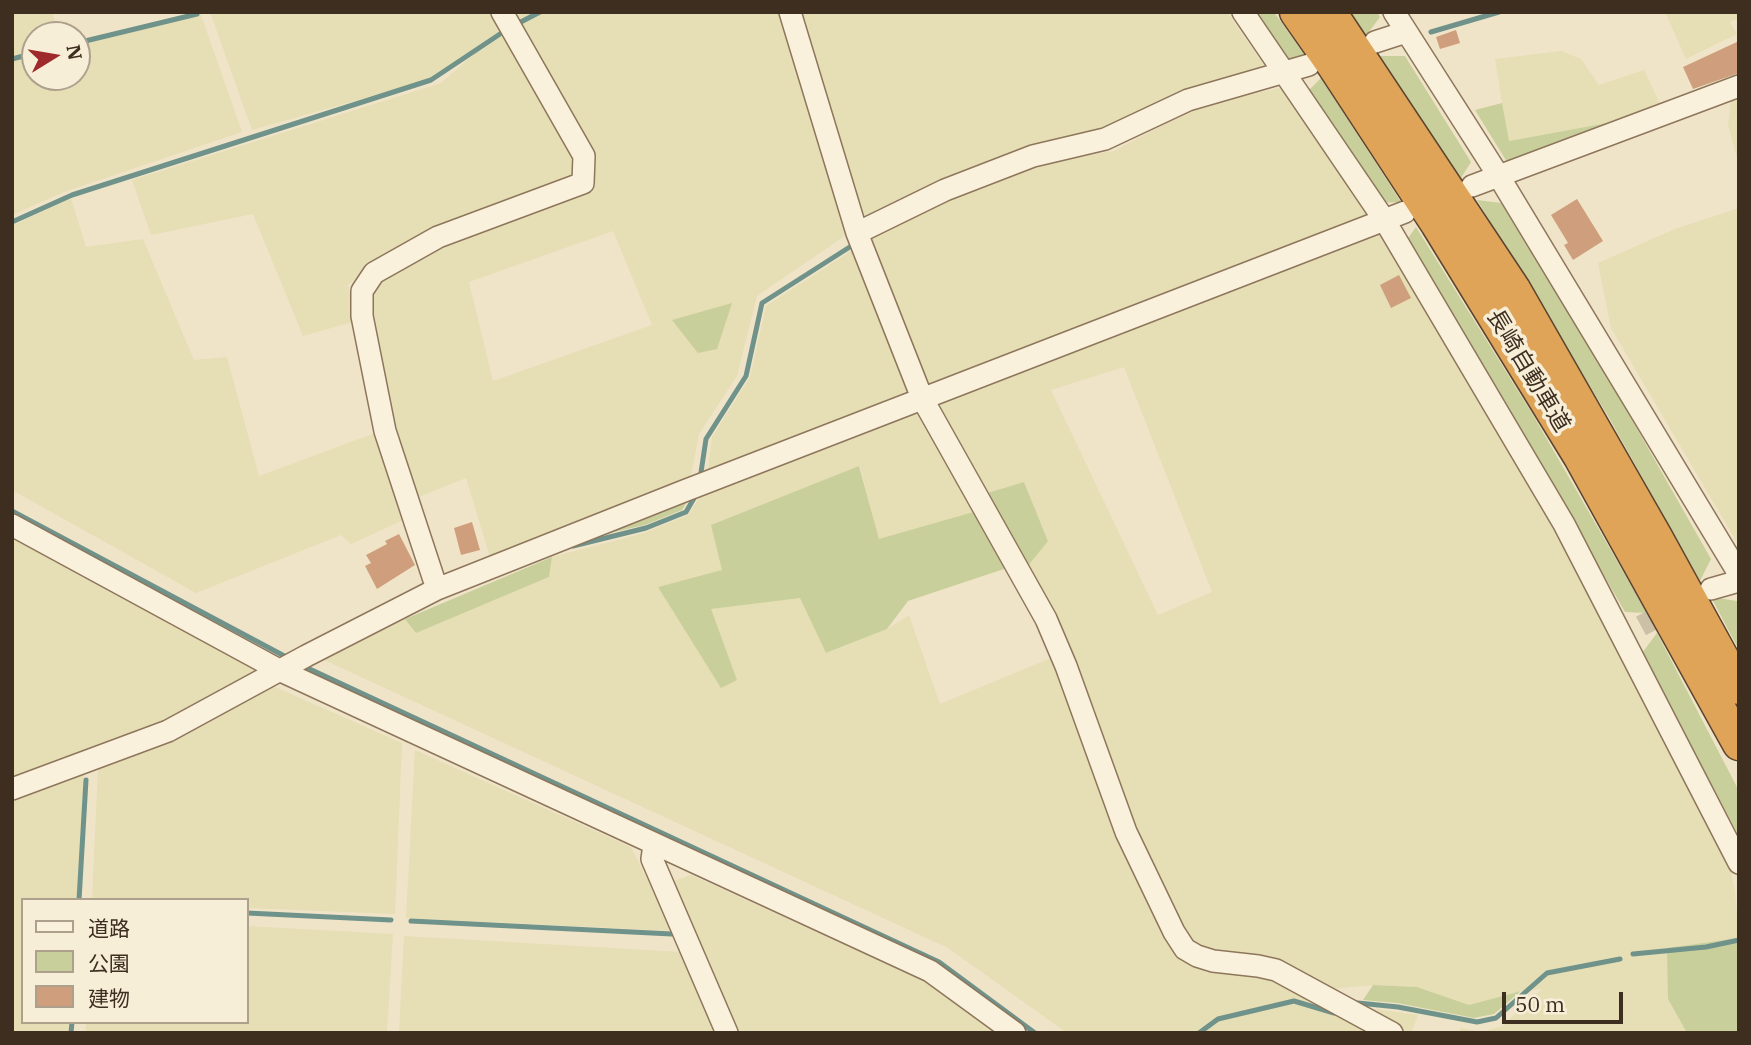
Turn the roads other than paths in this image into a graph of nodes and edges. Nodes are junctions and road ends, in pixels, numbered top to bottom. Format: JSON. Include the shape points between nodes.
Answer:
{"nodes":[{"id":1,"x":790,"y":12,"type":"edge"},
{"id":2,"x":1242,"y":12,"type":"edge"},
{"id":3,"x":1296,"y":12,"type":"edge"},
{"id":4,"x":1330,"y":12,"type":"edge"},
{"id":5,"x":1394,"y":12,"type":"edge"},
{"id":6,"x":508,"y":23,"type":"edge"},
{"id":7,"x":1406,"y":32,"type":"junction"},
{"id":8,"x":1375,"y":42,"type":"dead end"},
{"id":9,"x":1309,"y":65,"type":"dead end"},
{"id":10,"x":1284,"y":74,"type":"junction"},
{"id":11,"x":1739,"y":86,"type":"edge"},
{"id":12,"x":1498,"y":175,"type":"junction"},
{"id":13,"x":1472,"y":186,"type":"dead end"},
{"id":14,"x":1405,"y":212,"type":"dead end"},
{"id":15,"x":1385,"y":221,"type":"junction"},
{"id":16,"x":860,"y":241,"type":"junction"},
{"id":17,"x":922,"y":398,"type":"junction"},
{"id":18,"x":12,"y":525,"type":"edge"},
{"id":19,"x":1739,"y":574,"type":"edge"},
{"id":20,"x":1739,"y":581,"type":"edge"},
{"id":21,"x":437,"y":589,"type":"junction"},
{"id":22,"x":1711,"y":589,"type":"dead end"},
{"id":23,"x":279,"y":670,"type":"junction"},
{"id":24,"x":1739,"y":688,"type":"edge"},
{"id":25,"x":1739,"y":744,"type":"edge"},
{"id":26,"x":12,"y":789,"type":"edge"},
{"id":27,"x":654,"y":845,"type":"junction"},
{"id":28,"x":1739,"y":863,"type":"edge"},
{"id":29,"x":727,"y":1033,"type":"edge"},
{"id":30,"x":1015,"y":1033,"type":"edge"},
{"id":31,"x":1392,"y":1033,"type":"edge"}],
"edges":[{"from":1,"to":16,"type":"street"},
{"from":2,"to":10,"type":"street"},
{"from":3,"to":25,"type":"highway","name":"長崎自動車道","via":[[1437,224],[1573,446]]},
{"from":4,"to":24,"type":"highway","name":"長崎自動車道","via":[[1514,289]]},
{"from":5,"to":7,"type":"street"},
{"from":6,"to":21,"type":"street","via":[[584,156],[583,183],[438,237],[374,273],[362,291],[362,316],[386,431]]},
{"from":7,"to":8,"type":"street"},
{"from":7,"to":12,"type":"street"},
{"from":9,"to":10,"type":"street"},
{"from":10,"to":15,"type":"street"},
{"from":10,"to":16,"type":"street","via":[[1188,100],[1105,139],[1033,156],[945,191]]},
{"from":11,"to":12,"type":"street"},
{"from":12,"to":13,"type":"street"},
{"from":12,"to":19,"type":"street"},
{"from":14,"to":15,"type":"street"},
{"from":15,"to":17,"type":"street"},
{"from":15,"to":28,"type":"street","via":[[1633,632]]},
{"from":16,"to":17,"type":"street"},
{"from":17,"to":21,"type":"street"},
{"from":17,"to":31,"type":"street","via":[[1046,619],[1126,832],[1185,948],[1213,961],[1276,970]]},
{"from":18,"to":23,"type":"street"},
{"from":20,"to":22,"type":"street"},
{"from":21,"to":23,"type":"street"},
{"from":23,"to":26,"type":"street","via":[[168,732]]},
{"from":23,"to":27,"type":"street"},
{"from":27,"to":29,"type":"street","via":[[652,859]]},
{"from":27,"to":30,"type":"street","via":[[930,971]]}]}
